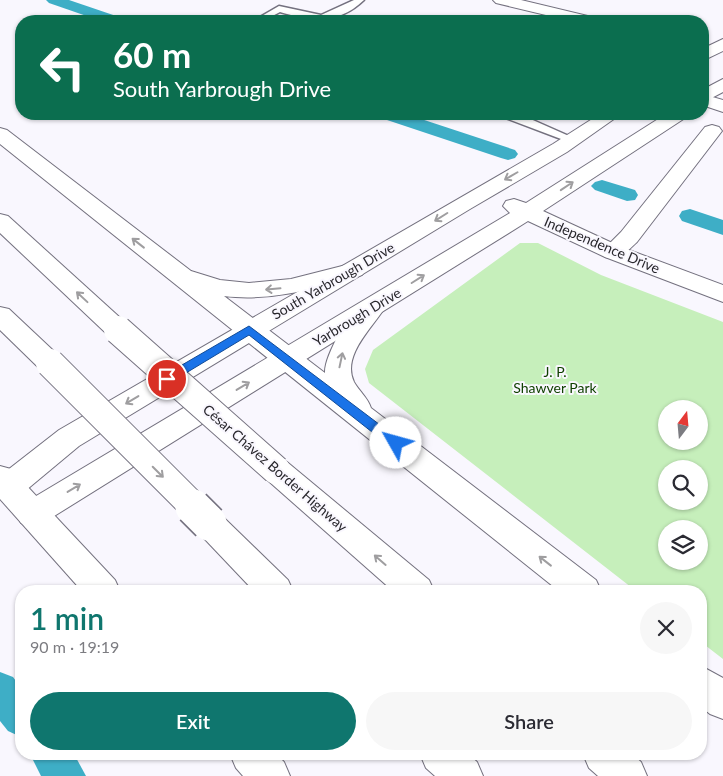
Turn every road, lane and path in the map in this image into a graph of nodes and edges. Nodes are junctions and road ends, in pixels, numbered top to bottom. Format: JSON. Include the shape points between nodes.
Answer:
{"nodes":[{"id":1,"x":360,"y":0,"type":"edge"},
{"id":2,"x":501,"y":0,"type":"edge"},
{"id":3,"x":268,"y":15,"type":"edge"},
{"id":4,"x":298,"y":15,"type":"edge"},
{"id":5,"x":334,"y":15,"type":"edge"},
{"id":6,"x":565,"y":15,"type":"edge"},
{"id":7,"x":723,"y":44,"type":"edge"},
{"id":8,"x":709,"y":52,"type":"edge"},
{"id":9,"x":723,"y":84,"type":"edge"},
{"id":10,"x":709,"y":94,"type":"edge"},
{"id":11,"x":709,"y":101,"type":"edge"},
{"id":12,"x":723,"y":106,"type":"edge"},
{"id":13,"x":529,"y":120,"type":"edge"},
{"id":14,"x":550,"y":120,"type":"dead end"},
{"id":15,"x":603,"y":120,"type":"edge"},
{"id":16,"x":669,"y":120,"type":"edge"},
{"id":17,"x":539,"y":126,"type":"junction"},
{"id":18,"x":712,"y":131,"type":"dead end"},
{"id":19,"x":0,"y":134,"type":"edge"},
{"id":20,"x":572,"y":140,"type":"junction"},
{"id":21,"x":483,"y":192,"type":"junction"},
{"id":22,"x":526,"y":212,"type":"junction"},
{"id":23,"x":0,"y":222,"type":"edge"},
{"id":24,"x":612,"y":252,"type":"junction"},
{"id":25,"x":354,"y":270,"type":"junction"},
{"id":26,"x":176,"y":273,"type":"junction"},
{"id":27,"x":723,"y":294,"type":"edge"},
{"id":28,"x":374,"y":306,"type":"junction"},
{"id":29,"x":0,"y":315,"type":"edge"},
{"id":30,"x":249,"y":330,"type":"junction"},
{"id":31,"x":287,"y":359,"type":"junction"},
{"id":32,"x":364,"y":419,"type":"junction"},
{"id":33,"x":4,"y":482,"type":"edge"},
{"id":34,"x":32,"y":514,"type":"junction"},
{"id":35,"x":97,"y":585,"type":"edge"},
{"id":36,"x":270,"y":585,"type":"edge"},
{"id":37,"x":410,"y":585,"type":"edge"},
{"id":38,"x":576,"y":585,"type":"edge"},
{"id":39,"x":707,"y":689,"type":"edge"},
{"id":40,"x":723,"y":701,"type":"edge"},
{"id":41,"x":255,"y":760,"type":"edge"},
{"id":42,"x":446,"y":760,"type":"edge"},
{"id":43,"x":610,"y":760,"type":"edge"},
{"id":44,"x":270,"y":776,"type":"edge"},
{"id":45,"x":463,"y":776,"type":"edge"},
{"id":46,"x":627,"y":776,"type":"edge"}],
"edges":[{"from":1,"to":5,"type":"lane"},
{"from":2,"to":6,"type":"main road"},
{"from":3,"to":4,"type":"lane","via":[[279,9]]},
{"from":7,"to":8,"type":"main road"},
{"from":9,"to":10,"type":"main road"},
{"from":11,"to":12,"type":"main road"},
{"from":13,"to":17,"type":"lane"},
{"from":14,"to":17,"type":"lane"},
{"from":15,"to":20,"type":"main road","name":"South Yarbrough Drive"},
{"from":22,"to":16,"type":"main road","name":"Yarbrough Drive","one_way":true},
{"from":17,"to":20,"type":"lane"},
{"from":18,"to":24,"type":"main road","via":[[629,237]]},
{"from":26,"to":19,"type":"main road","one_way":true},
{"from":20,"to":21,"type":"main road","name":"South Yarbrough Drive","one_way":true},
{"from":21,"to":22,"type":"main road","name":"Independence Drive"},
{"from":21,"to":25,"type":"main road","name":"South Yarbrough Drive","one_way":true},
{"from":22,"to":24,"type":"main road","name":"Independence Drive"},
{"from":28,"to":22,"type":"main road","name":"Yarbrough Drive","one_way":true},
{"from":37,"to":23,"type":"main road","name":"César Chávez Border Highway","one_way":true,"bridge":true,"via":[[276,470]]},
{"from":24,"to":27,"type":"main road","name":"Independence Drive"},
{"from":25,"to":26,"type":"main road","one_way":true,"via":[[291,287],[249,291],[216,287]]},
{"from":25,"to":30,"type":"main road","name":"South Yarbrough Drive"},
{"from":26,"to":30,"type":"main road"},
{"from":28,"to":31,"type":"main road","name":"Yarbrough Drive"},
{"from":32,"to":28,"type":"main road","one_way":true,"via":[[339,377],[339,362],[345,345]]},
{"from":29,"to":36,"type":"main road","one_way":true,"bridge":true},
{"from":30,"to":31,"type":"main road"},
{"from":30,"to":33,"type":"main road","name":"South Yarbrough Drive","one_way":true,"via":[[68,438]]},
{"from":31,"to":32,"type":"main road"},
{"from":34,"to":31,"type":"main road","name":"Yarbrough Drive","one_way":true},
{"from":38,"to":32,"type":"main road","one_way":true},
{"from":33,"to":34,"type":"main road"},
{"from":34,"to":35,"type":"main road"},
{"from":39,"to":40,"type":"main road"},
{"from":41,"to":44,"type":"main road"},
{"from":42,"to":45,"type":"main road"},
{"from":43,"to":46,"type":"main road"}]}
